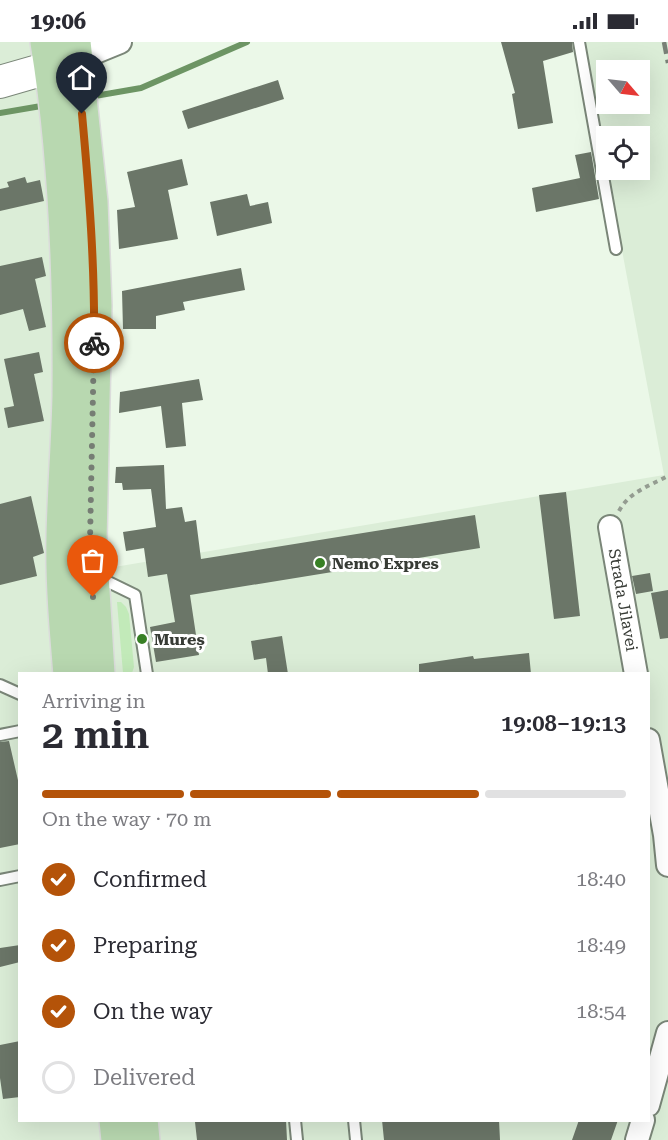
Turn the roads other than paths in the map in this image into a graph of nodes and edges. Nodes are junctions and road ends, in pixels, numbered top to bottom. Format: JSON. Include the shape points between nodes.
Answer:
{"nodes":[{"id":1,"x":120,"y":42,"type":"edge"},
{"id":2,"x":579,"y":42,"type":"edge"},
{"id":3,"x":63,"y":61,"type":"edge"},
{"id":4,"x":0,"y":82,"type":"edge"},
{"id":5,"x":70,"y":116,"type":"junction"},
{"id":6,"x":616,"y":249,"type":"dead end"},
{"id":7,"x":610,"y":527,"type":"road end"},
{"id":8,"x":92,"y":574,"type":"junction"},
{"id":9,"x":70,"y":672,"type":"edge"},
{"id":10,"x":98,"y":672,"type":"edge"},
{"id":11,"x":147,"y":672,"type":"edge"},
{"id":12,"x":636,"y":672,"type":"edge"},
{"id":13,"x":0,"y":685,"type":"edge"},
{"id":14,"x":18,"y":693,"type":"edge"},
{"id":15,"x":18,"y":730,"type":"edge"},
{"id":16,"x":0,"y":735,"type":"edge"},
{"id":17,"x":650,"y":751,"type":"edge"},
{"id":18,"x":668,"y":865,"type":"edge"},
{"id":19,"x":18,"y":876,"type":"edge"},
{"id":20,"x":0,"y":880,"type":"edge"},
{"id":21,"x":668,"y":1034,"type":"edge"},
{"id":22,"x":650,"y":1098,"type":"edge"},
{"id":23,"x":295,"y":1122,"type":"edge"},
{"id":24,"x":354,"y":1122,"type":"edge"},
{"id":25,"x":642,"y":1122,"type":"edge"},
{"id":26,"x":297,"y":1140,"type":"edge"},
{"id":27,"x":356,"y":1140,"type":"edge"},
{"id":28,"x":637,"y":1140,"type":"edge"}],
"edges":[{"from":1,"to":3,"type":"street"},
{"from":2,"to":6,"type":"lane"},
{"from":3,"to":4,"type":"main road"},
{"from":3,"to":5,"type":"main road"},
{"from":5,"to":8,"type":"main road","via":[[91,202]]},
{"from":5,"to":9,"type":"main road","via":[[64,203],[69,398],[63,539]]},
{"from":7,"to":12,"type":"street","name":"Strada Jilavei"},
{"from":8,"to":10,"type":"main road"},
{"from":8,"to":11,"type":"lane","via":[[135,595]]},
{"from":13,"to":14,"type":"lane"},
{"from":15,"to":16,"type":"lane"},
{"from":17,"to":18,"type":"street"},
{"from":19,"to":20,"type":"lane"},
{"from":21,"to":22,"type":"street"},
{"from":23,"to":26,"type":"lane"},
{"from":24,"to":27,"type":"lane"},
{"from":25,"to":28,"type":"street"}]}
